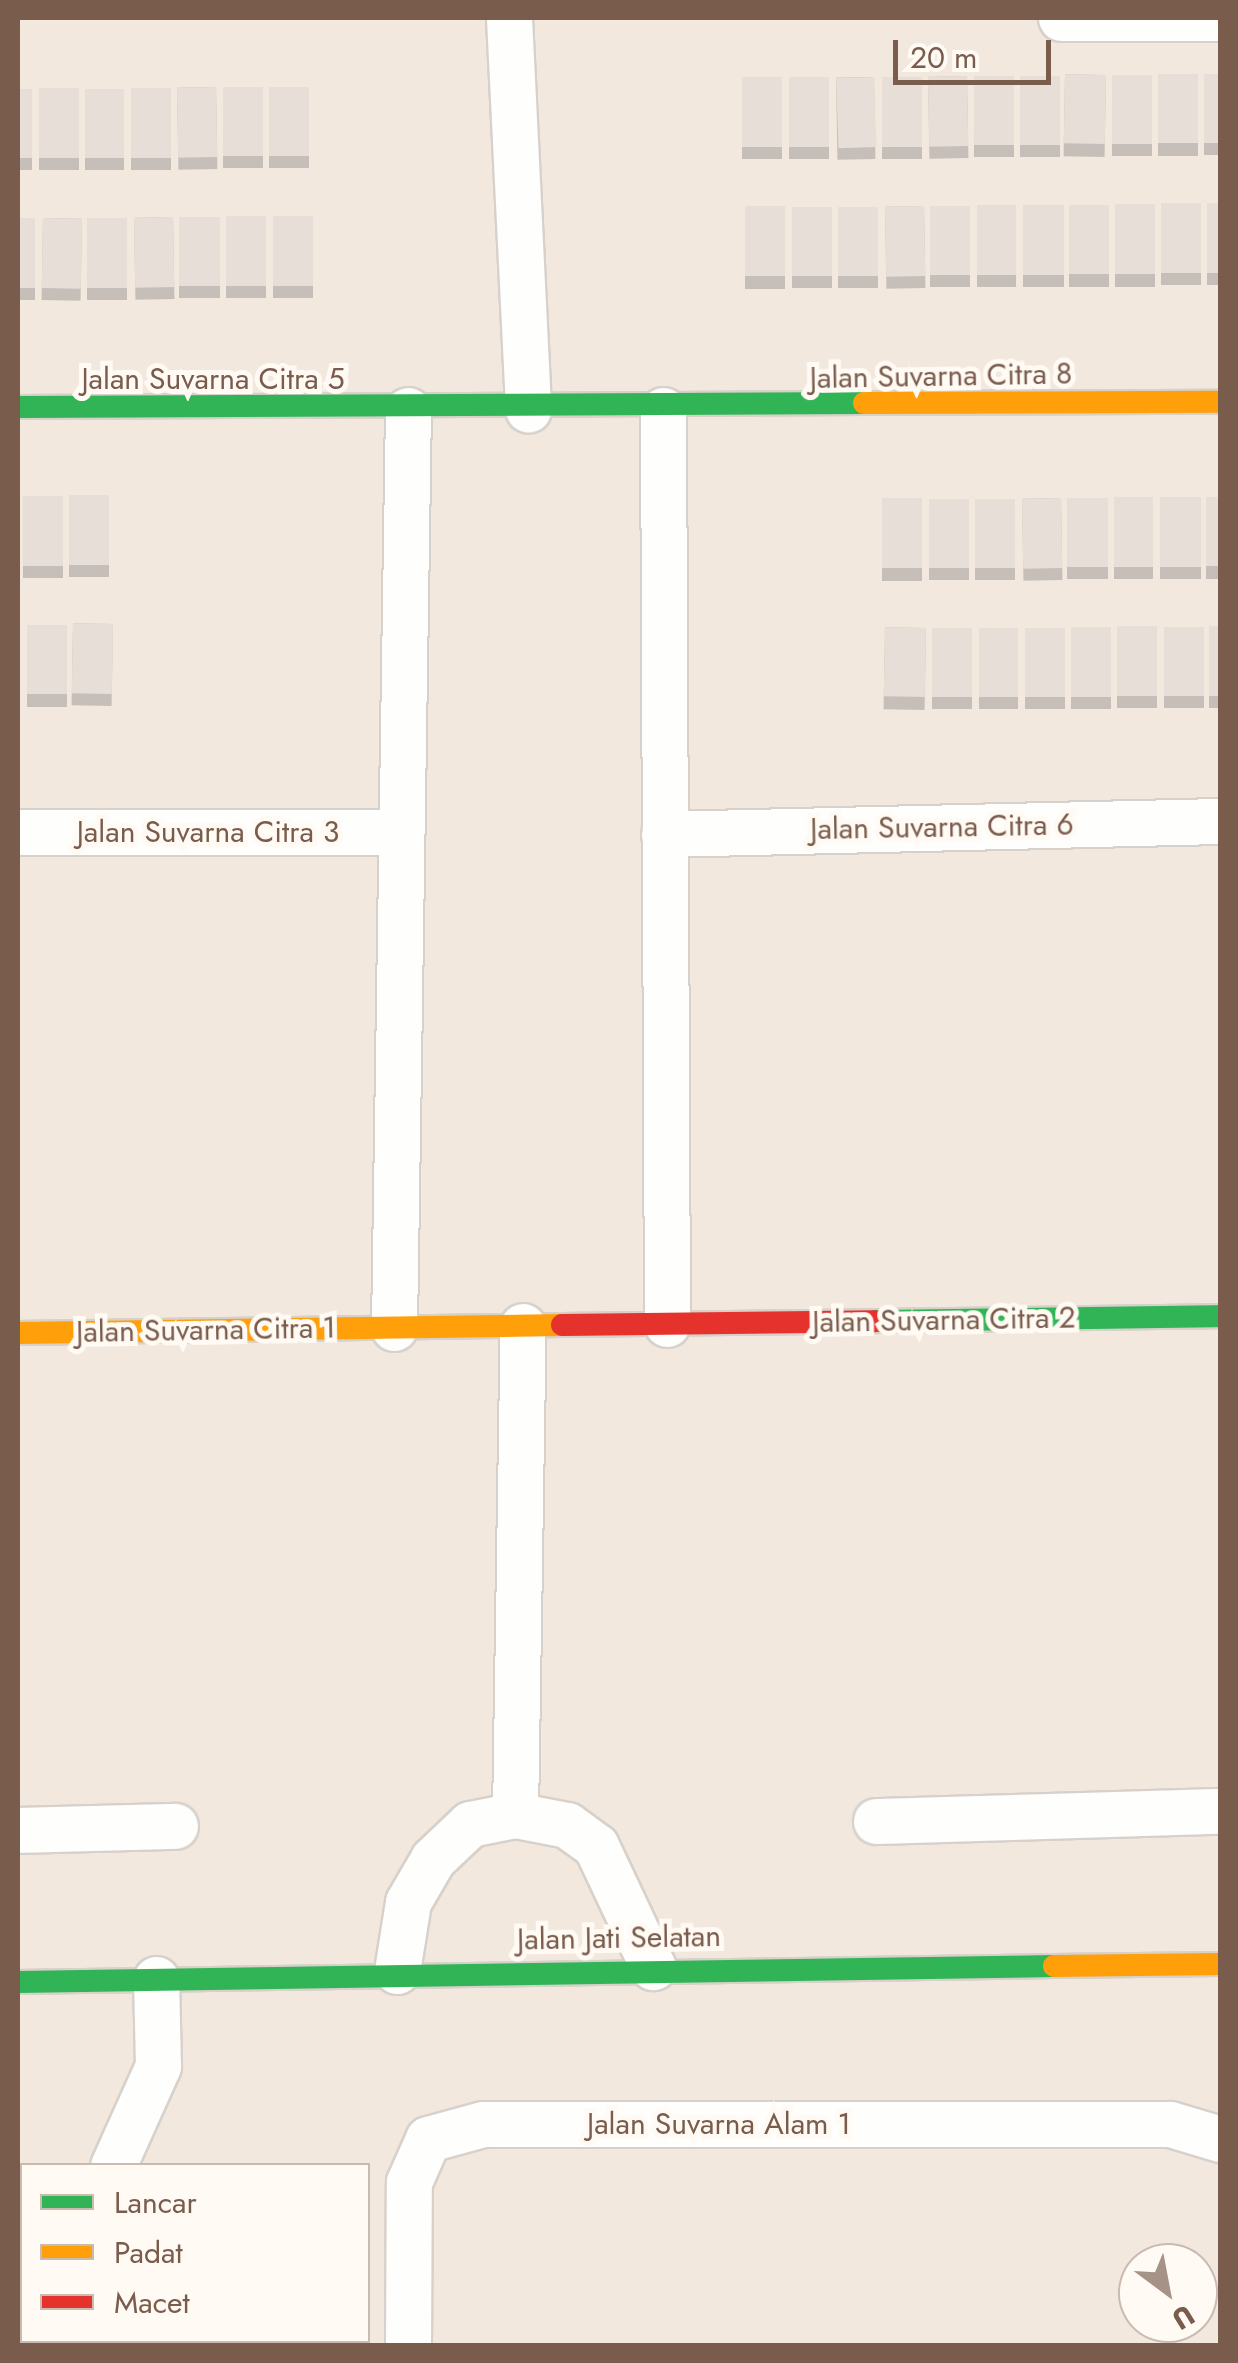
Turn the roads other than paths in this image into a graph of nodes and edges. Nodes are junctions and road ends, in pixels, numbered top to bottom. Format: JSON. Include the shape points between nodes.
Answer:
{"nodes":[{"id":1,"x":509,"y":18,"type":"edge"},
{"id":2,"x":1061,"y":18,"type":"edge"},
{"id":3,"x":1220,"y":18,"type":"edge"},
{"id":4,"x":1220,"y":402,"type":"edge"},
{"id":5,"x":18,"y":407,"type":"edge"},
{"id":6,"x":408,"y":410,"type":"junction"},
{"id":7,"x":528,"y":410,"type":"junction"},
{"id":8,"x":663,"y":410,"type":"junction"},
{"id":9,"x":1220,"y":821,"type":"edge"},
{"id":10,"x":18,"y":832,"type":"edge"},
{"id":11,"x":398,"y":832,"type":"junction"},
{"id":12,"x":664,"y":834,"type":"junction"},
{"id":13,"x":1220,"y":1316,"type":"edge"},
{"id":14,"x":667,"y":1324,"type":"junction"},
{"id":15,"x":523,"y":1326,"type":"junction"},
{"id":16,"x":394,"y":1328,"type":"junction"},
{"id":17,"x":18,"y":1333,"type":"edge"},
{"id":18,"x":1220,"y":1811,"type":"edge"},
{"id":19,"x":515,"y":1816,"type":"junction"},
{"id":20,"x":876,"y":1820,"type":"dead end"},
{"id":21,"x":176,"y":1826,"type":"dead end"},
{"id":22,"x":18,"y":1830,"type":"edge"},
{"id":23,"x":1220,"y":1964,"type":"edge"},
{"id":24,"x":653,"y":1967,"type":"junction"},
{"id":25,"x":397,"y":1971,"type":"junction"},
{"id":26,"x":156,"y":1978,"type":"junction"},
{"id":27,"x":18,"y":1982,"type":"edge"},
{"id":28,"x":1220,"y":2139,"type":"edge"},
{"id":29,"x":114,"y":2163,"type":"edge"},
{"id":30,"x":18,"y":2332,"type":"edge"},
{"id":31,"x":19,"y":2346,"type":"edge"},
{"id":32,"x":408,"y":2346,"type":"edge"}],
"edges":[{"from":1,"to":7,"type":"street"},
{"from":2,"to":3,"type":"street"},
{"from":4,"to":8,"type":"street","name":"Jalan Suvarna Citra 8"},
{"from":5,"to":6,"type":"street","name":"Jalan Suvarna Citra 5"},
{"from":6,"to":7,"type":"street","name":"Jalan Suvarna Citra 5"},
{"from":6,"to":11,"type":"street"},
{"from":7,"to":8,"type":"street","name":"Jalan Suvarna Citra 8"},
{"from":8,"to":12,"type":"street"},
{"from":9,"to":12,"type":"street","name":"Jalan Suvarna Citra 6"},
{"from":10,"to":11,"type":"street","name":"Jalan Suvarna Citra 3"},
{"from":11,"to":16,"type":"street"},
{"from":12,"to":14,"type":"street"},
{"from":13,"to":14,"type":"street","name":"Jalan Suvarna Citra 2"},
{"from":14,"to":15,"type":"street","name":"Jalan Suvarna Citra 2"},
{"from":15,"to":16,"type":"street","name":"Jalan Suvarna Citra 1"},
{"from":15,"to":19,"type":"street"},
{"from":16,"to":17,"type":"street","name":"Jalan Suvarna Citra 1"},
{"from":18,"to":20,"type":"street"},
{"from":19,"to":24,"type":"street","via":[[567,1825],[596,1846]]},
{"from":19,"to":25,"type":"street","via":[[470,1824],[434,1859],[408,1902]]},
{"from":21,"to":22,"type":"street"},
{"from":23,"to":24,"type":"street","name":"Jalan Jati Selatan"},
{"from":24,"to":25,"type":"street","name":"Jalan Jati Selatan"},
{"from":25,"to":26,"type":"street","name":"Jalan Jati Selatan"},
{"from":26,"to":27,"type":"street","name":"Jalan Jati Selatan"},
{"from":26,"to":29,"type":"street","via":[[158,2066]]},
{"from":28,"to":32,"type":"street","name":"Jalan Suvarna Alam 1","via":[[1170,2124],[483,2124],[428,2138],[409,2182]]},
{"from":30,"to":31,"type":"street"}]}
